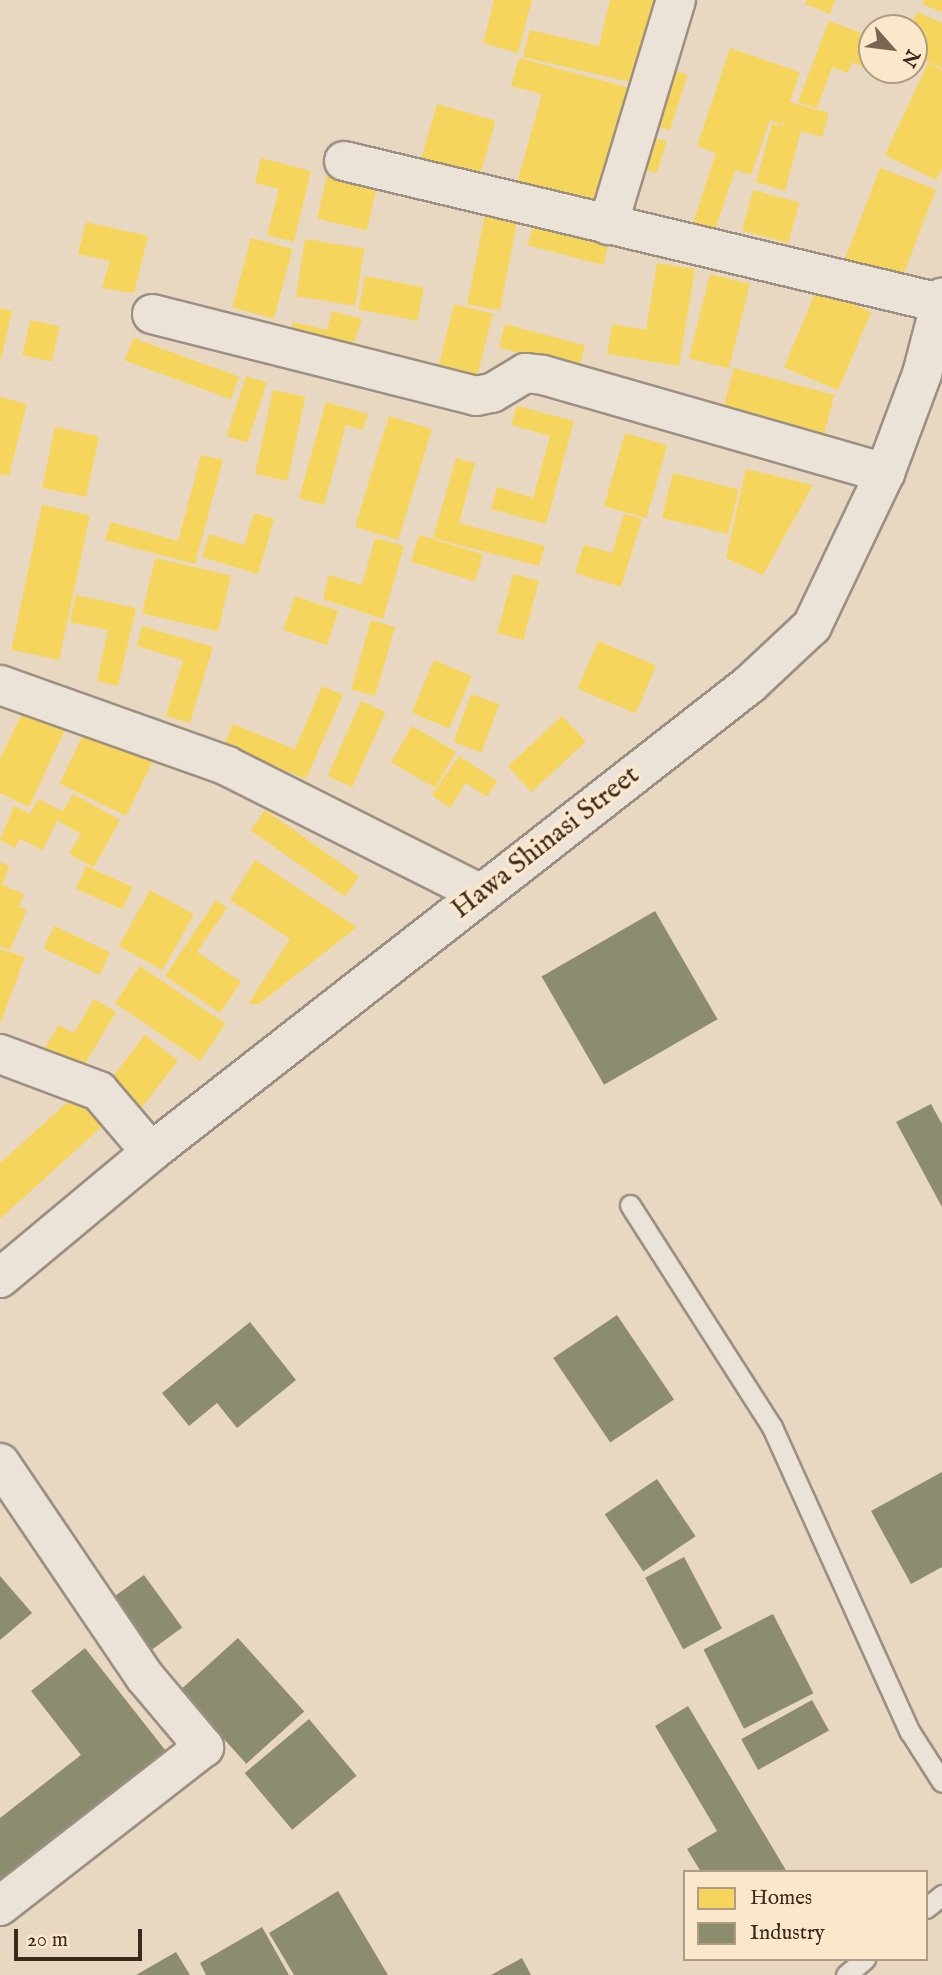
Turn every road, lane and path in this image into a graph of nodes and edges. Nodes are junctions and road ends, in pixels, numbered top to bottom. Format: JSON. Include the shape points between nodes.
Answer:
{"nodes":[{"id":1,"x":676,"y":0,"type":"edge"},
{"id":2,"x":344,"y":161,"type":"dead end"},
{"id":3,"x":608,"y":225,"type":"junction"},
{"id":4,"x":941,"y":300,"type":"edge"},
{"id":5,"x":152,"y":314,"type":"dead end"},
{"id":6,"x":932,"y":367,"type":"edge"},
{"id":7,"x":885,"y":474,"type":"junction"},
{"id":8,"x":0,"y":685,"type":"edge"},
{"id":9,"x":481,"y":894,"type":"junction"},
{"id":10,"x":0,"y":1054,"type":"edge"},
{"id":11,"x":151,"y":1152,"type":"junction"},
{"id":12,"x":630,"y":1205,"type":"dead end"},
{"id":13,"x":0,"y":1278,"type":"edge"},
{"id":14,"x":0,"y":1463,"type":"edge"},
{"id":15,"x":942,"y":1782,"type":"edge"},
{"id":16,"x":942,"y":1895,"type":"edge"},
{"id":17,"x":0,"y":1906,"type":"edge"},
{"id":18,"x":928,"y":1906,"type":"edge"},
{"id":19,"x":863,"y":1961,"type":"edge"},
{"id":20,"x":846,"y":1975,"type":"edge"}],
"edges":[{"from":1,"to":3,"type":"street"},
{"from":2,"to":3,"type":"street"},
{"from":3,"to":4,"type":"street"},
{"from":4,"to":6,"type":"street","name":"Hawa Shinasi Street"},
{"from":5,"to":7,"type":"street","via":[[476,396],[492,393],[525,373],[543,375]]},
{"from":6,"to":7,"type":"street","name":"Hawa Shinasi Street"},
{"from":7,"to":9,"type":"street","name":"Hawa Shinasi Street","via":[[812,626],[750,684]]},
{"from":8,"to":9,"type":"street","via":[[228,766]]},
{"from":9,"to":11,"type":"street","name":"Hawa Shinasi Street"},
{"from":10,"to":11,"type":"street","via":[[99,1091]]},
{"from":11,"to":13,"type":"street","name":"Hawa Shinasi Street"},
{"from":12,"to":15,"type":"lane","via":[[772,1427],[910,1732]]},
{"from":14,"to":17,"type":"street","via":[[145,1677],[204,1747]]},
{"from":16,"to":18,"type":"lane"},
{"from":19,"to":20,"type":"lane"}]}
